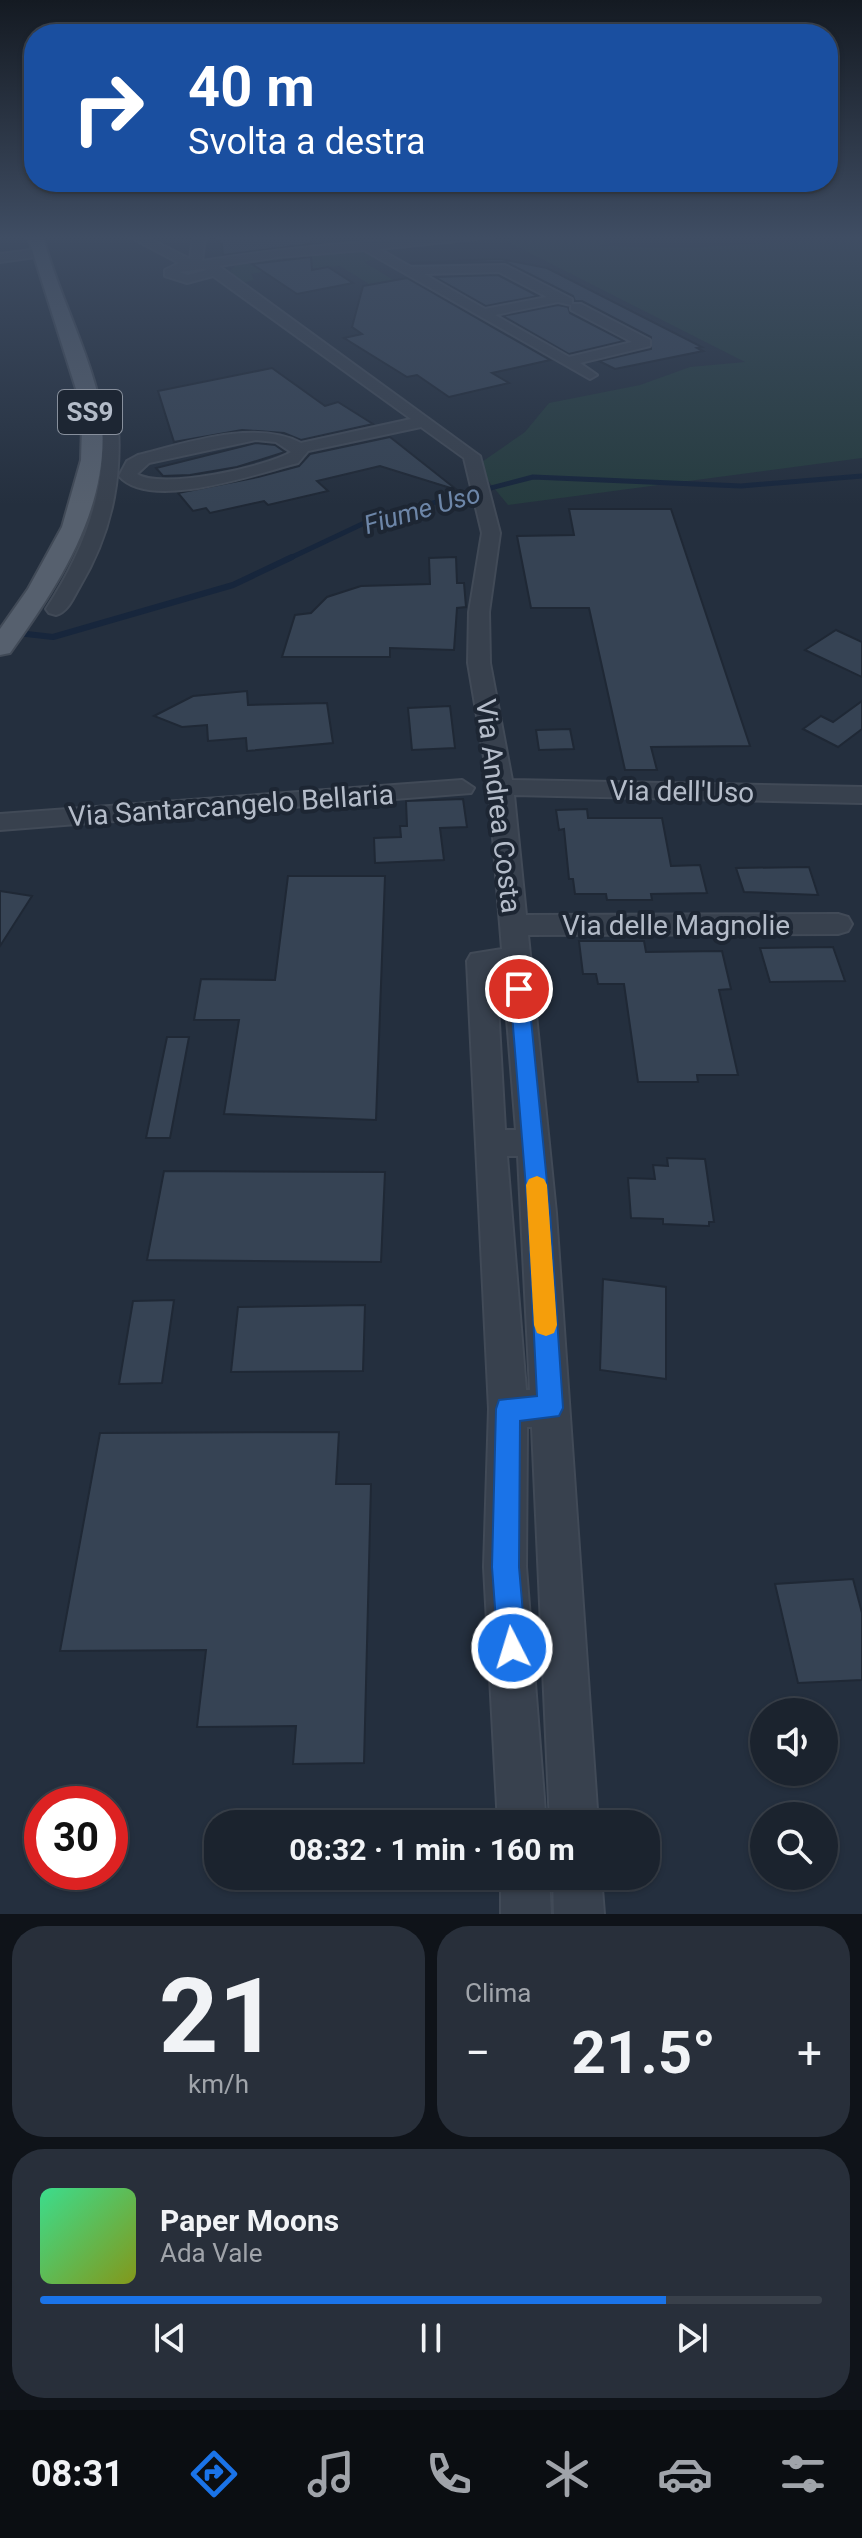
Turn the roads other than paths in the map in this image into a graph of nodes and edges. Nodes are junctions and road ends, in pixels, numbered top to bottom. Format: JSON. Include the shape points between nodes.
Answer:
{"nodes":[{"id":1,"x":64,"y":326,"type":"edge"},
{"id":2,"x":289,"y":326,"type":"edge"},
{"id":3,"x":507,"y":326,"type":"edge"},
{"id":4,"x":614,"y":326,"type":"edge"},
{"id":5,"x":567,"y":362,"type":"junction"},
{"id":6,"x":590,"y":375,"type":"dead end"},
{"id":7,"x":89,"y":404,"type":"junction"},
{"id":8,"x":426,"y":421,"type":"junction"},
{"id":9,"x":299,"y":448,"type":"junction"},
{"id":10,"x":56,"y":609,"type":"dead end"},
{"id":11,"x":0,"y":647,"type":"edge"},
{"id":12,"x":501,"y":787,"type":"junction"},
{"id":13,"x":462,"y":788,"type":"dead end"},
{"id":14,"x":862,"y":795,"type":"edge"},
{"id":15,"x":0,"y":822,"type":"edge"},
{"id":16,"x":838,"y":924,"type":"dead end"},
{"id":17,"x":515,"y":941,"type":"junction"},
{"id":18,"x":490,"y":1143,"type":"junction"},
{"id":19,"x":533,"y":1143,"type":"junction"},
{"id":20,"x":550,"y":1408,"type":"junction"},
{"id":21,"x":508,"y":1409,"type":"junction"},
{"id":22,"x":521,"y":1810,"type":"edge"},
{"id":23,"x":573,"y":1810,"type":"edge"},
{"id":24,"x":525,"y":1890,"type":"edge"},
{"id":25,"x":578,"y":1890,"type":"edge"},
{"id":26,"x":526,"y":1914,"type":"edge"},
{"id":27,"x":579,"y":1914,"type":"edge"}],
"edges":[{"from":1,"to":7,"type":"main road","number":"SS9"},
{"from":2,"to":8,"type":"street","name":"Via Andrea Costa"},
{"from":3,"to":5,"type":"street"},
{"from":4,"to":5,"type":"street","via":[[645,343]]},
{"from":5,"to":6,"type":"street"},
{"from":7,"to":10,"type":"street","via":[[108,401],[114,441],[111,497],[81,571]]},
{"from":7,"to":11,"type":"main road","number":"SS9","via":[[95,436],[89,481],[67,544]]},
{"from":8,"to":9,"type":"street"},
{"from":8,"to":12,"type":"street","name":"Via Andrea Costa","via":[[474,460],[491,533],[479,612],[479,663]]},
{"from":9,"to":9,"type":"street","via":[[280,438],[256,435],[144,459],[128,476],[145,487],[174,486],[292,459],[299,456]]},
{"from":12,"to":14,"type":"street","name":"Via dell'Uso"},
{"from":12,"to":17,"type":"street","name":"Via Andrea Costa"},
{"from":13,"to":15,"type":"street","name":"Via Santarcangelo Bellaria"},
{"from":16,"to":17,"type":"street","name":"Via delle Magnolie"},
{"from":17,"to":18,"type":"street","name":"Via delle Magnolie","via":[[481,961]]},
{"from":17,"to":19,"type":"street","name":"Via Andrea Costa"},
{"from":18,"to":19,"type":"street"},
{"from":18,"to":21,"type":"street"},
{"from":19,"to":20,"type":"street","name":"Via Andrea Costa"},
{"from":20,"to":21,"type":"street"},
{"from":20,"to":23,"type":"street","name":"Via Andrea Costa"},
{"from":21,"to":22,"type":"street","via":[[505,1567]]},
{"from":24,"to":26,"type":"street"},
{"from":25,"to":27,"type":"street"}]}
